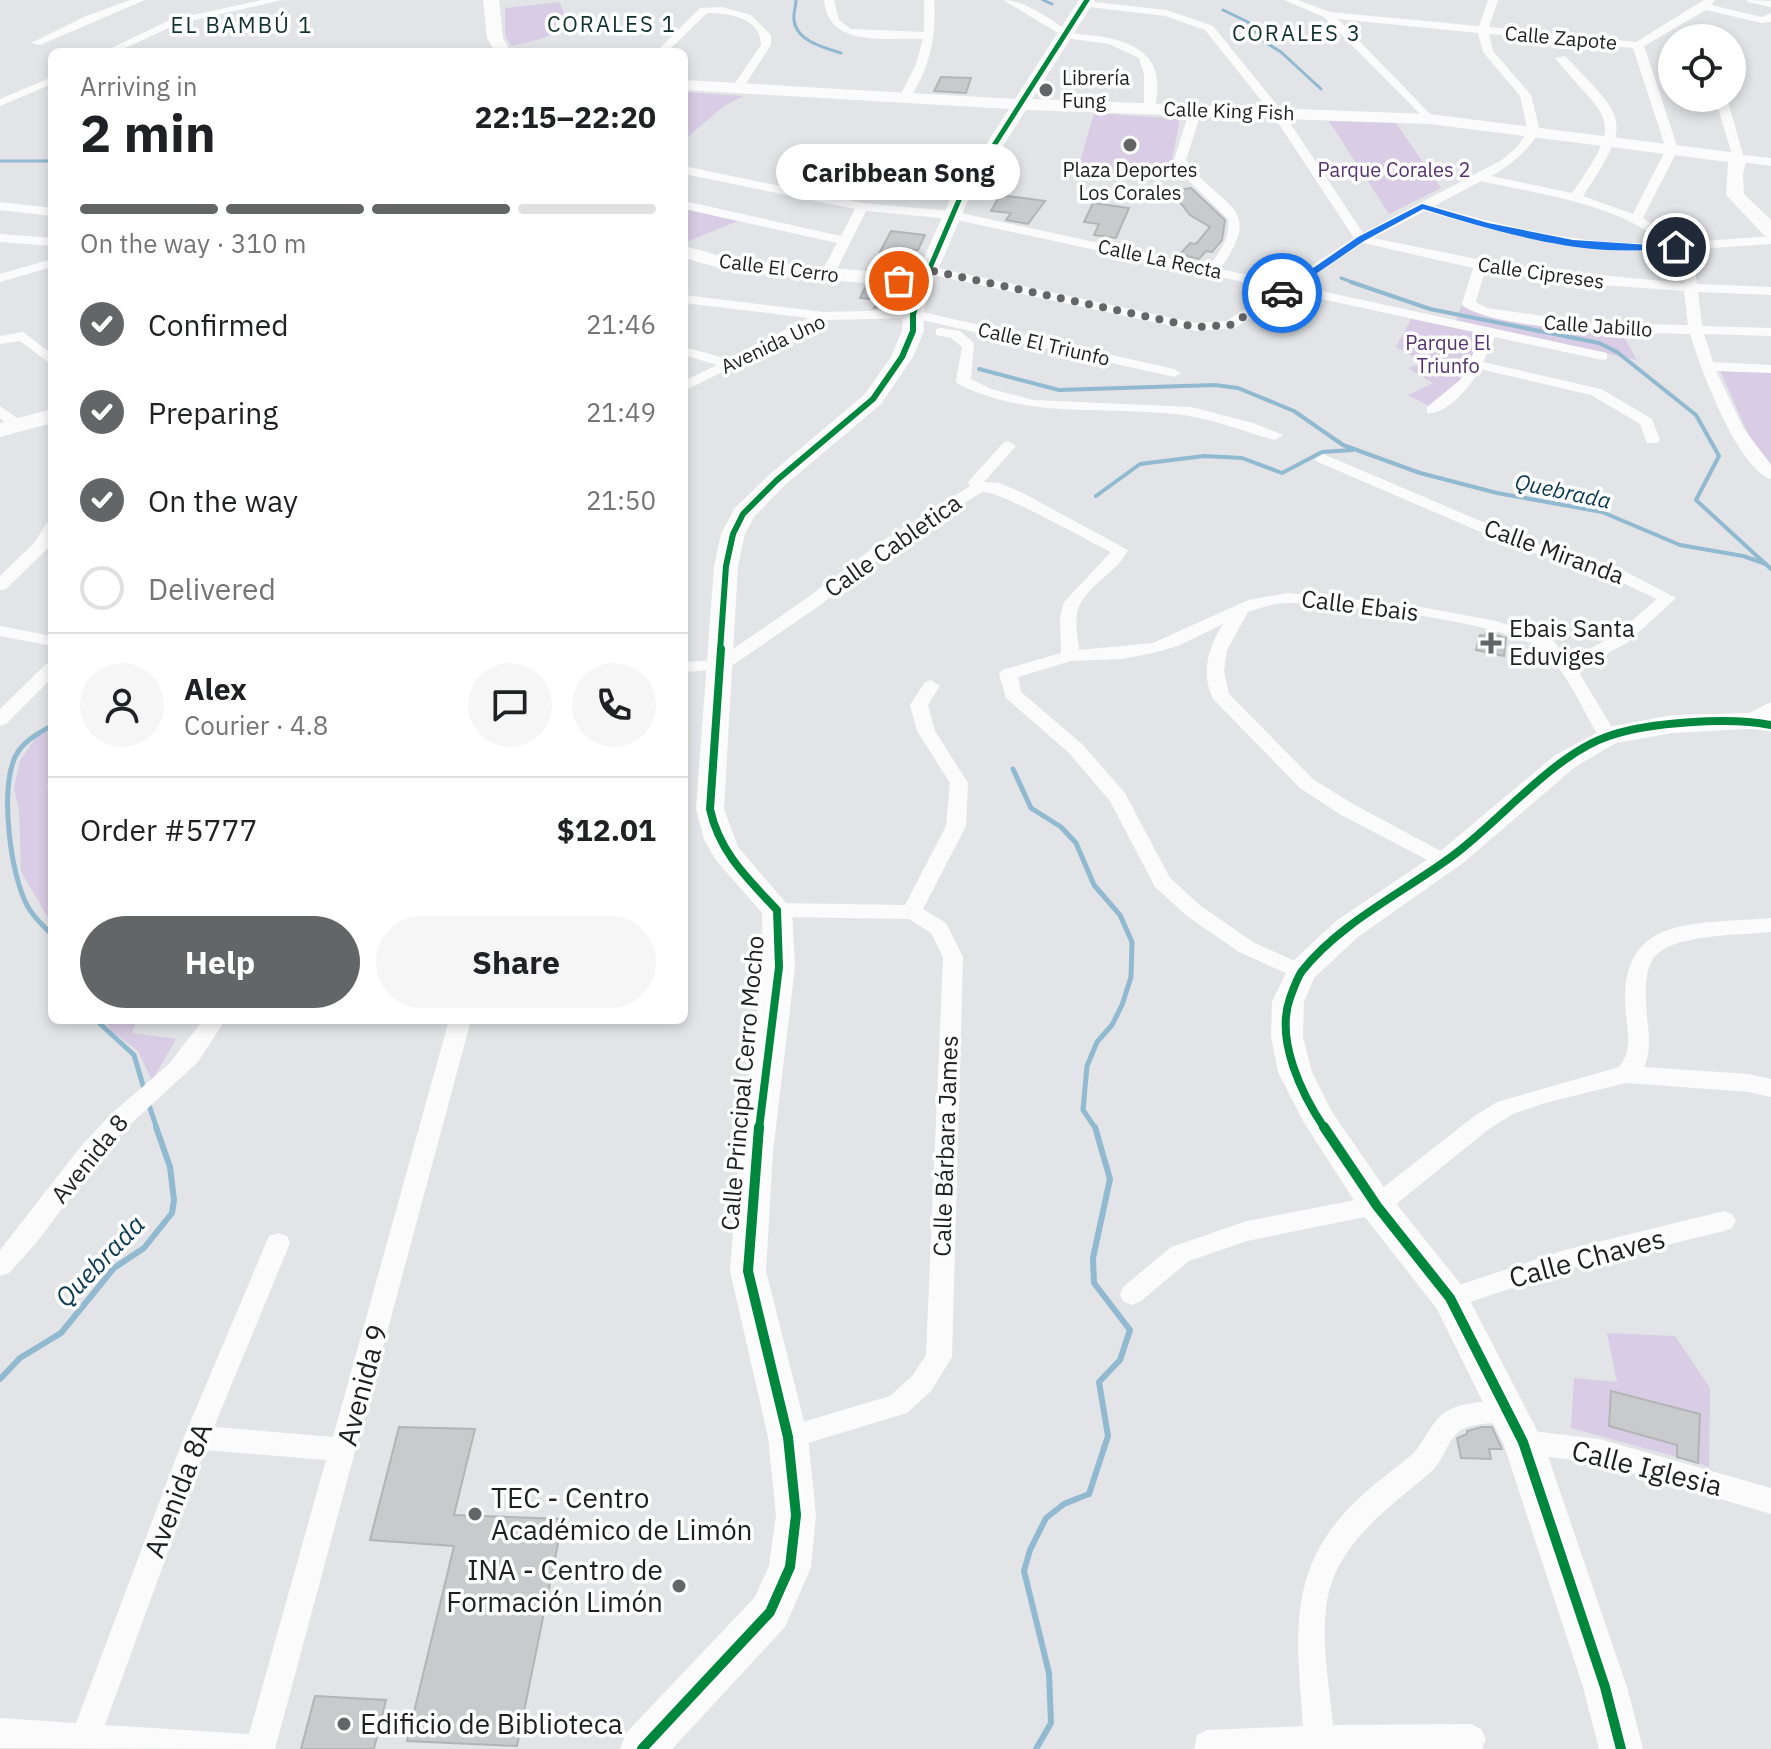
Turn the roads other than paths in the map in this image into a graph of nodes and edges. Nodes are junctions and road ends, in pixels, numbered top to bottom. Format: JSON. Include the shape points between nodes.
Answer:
{"nodes":[{"id":1,"x":140,"y":0,"type":"edge"},
{"id":2,"x":277,"y":0,"type":"edge"},
{"id":3,"x":491,"y":0,"type":"edge"},
{"id":4,"x":829,"y":0,"type":"edge"},
{"id":5,"x":929,"y":0,"type":"edge"},
{"id":6,"x":1008,"y":0,"type":"edge"},
{"id":7,"x":1289,"y":0,"type":"edge"},
{"id":8,"x":1493,"y":0,"type":"edge"},
{"id":9,"x":1500,"y":0,"type":"edge"},
{"id":10,"x":1752,"y":0,"type":"edge"},
{"id":11,"x":1085,"y":2,"type":"edge"},
{"id":12,"x":1707,"y":4,"type":"edge"},
{"id":13,"x":1771,"y":4,"type":"edge"},
{"id":14,"x":1328,"y":15,"type":"junction"},
{"id":15,"x":1771,"y":16,"type":"edge"},
{"id":16,"x":1483,"y":31,"type":"junction"},
{"id":17,"x":1063,"y":34,"type":"junction"},
{"id":18,"x":931,"y":36,"type":"junction"},
{"id":19,"x":36,"y":43,"type":"dead end"},
{"id":20,"x":1638,"y":45,"type":"junction"},
{"id":21,"x":117,"y":48,"type":"edge"},
{"id":22,"x":500,"y":48,"type":"edge"},
{"id":23,"x":665,"y":48,"type":"edge"},
{"id":24,"x":1561,"y":58,"type":"dead end"},
{"id":25,"x":48,"y":82,"type":"edge"},
{"id":26,"x":688,"y":85,"type":"edge"},
{"id":27,"x":737,"y":89,"type":"junction"},
{"id":28,"x":904,"y":100,"type":"junction"},
{"id":29,"x":0,"y":103,"type":"edge"},
{"id":30,"x":1018,"y":105,"type":"junction"},
{"id":31,"x":1150,"y":108,"type":"junction"},
{"id":32,"x":1196,"y":109,"type":"junction"},
{"id":33,"x":1725,"y":112,"type":"edge"},
{"id":34,"x":1278,"y":113,"type":"junction"},
{"id":35,"x":1429,"y":119,"type":"junction"},
{"id":36,"x":1534,"y":131,"type":"junction"},
{"id":37,"x":1610,"y":141,"type":"junction"},
{"id":38,"x":1672,"y":149,"type":"junction"},
{"id":39,"x":1738,"y":158,"type":"junction"},
{"id":40,"x":1771,"y":162,"type":"edge"},
{"id":41,"x":688,"y":171,"type":"edge"},
{"id":42,"x":1479,"y":177,"type":"junction"},
{"id":43,"x":731,"y":180,"type":"junction"},
{"id":44,"x":719,"y":189,"type":"dead end"},
{"id":45,"x":707,"y":199,"type":"dead end"},
{"id":46,"x":1574,"y":200,"type":"junction"},
{"id":47,"x":0,"y":206,"type":"edge"},
{"id":48,"x":1422,"y":206,"type":"junction"},
{"id":49,"x":690,"y":207,"type":"edge"},
{"id":50,"x":862,"y":207,"type":"junction"},
{"id":51,"x":48,"y":212,"type":"edge"},
{"id":52,"x":952,"y":215,"type":"junction"},
{"id":53,"x":1636,"y":220,"type":"junction"},
{"id":54,"x":1771,"y":231,"type":"edge"},
{"id":55,"x":0,"y":238,"type":"edge"},
{"id":56,"x":1361,"y":239,"type":"junction"},
{"id":57,"x":843,"y":240,"type":"junction"},
{"id":58,"x":1771,"y":240,"type":"edge"},
{"id":59,"x":48,"y":242,"type":"edge"},
{"id":60,"x":1676,"y":247,"type":"junction"},
{"id":61,"x":688,"y":253,"type":"edge"},
{"id":62,"x":48,"y":264,"type":"edge"},
{"id":63,"x":1480,"y":265,"type":"junction"},
{"id":64,"x":1213,"y":270,"type":"junction"},
{"id":65,"x":827,"y":275,"type":"junction"},
{"id":66,"x":925,"y":276,"type":"junction"},
{"id":67,"x":0,"y":278,"type":"edge"},
{"id":68,"x":1291,"y":287,"type":"junction"},
{"id":69,"x":1690,"y":289,"type":"junction"},
{"id":70,"x":1771,"y":291,"type":"edge"},
{"id":71,"x":688,"y":299,"type":"edge"},
{"id":72,"x":824,"y":316,"type":"junction"},
{"id":73,"x":913,"y":322,"type":"junction"},
{"id":74,"x":1491,"y":332,"type":"junction"},
{"id":75,"x":1695,"y":332,"type":"junction"},
{"id":76,"x":1771,"y":332,"type":"edge"},
{"id":77,"x":0,"y":340,"type":"edge"},
{"id":78,"x":688,"y":352,"type":"edge"},
{"id":79,"x":1602,"y":356,"type":"dead end"},
{"id":80,"x":48,"y":358,"type":"edge"},
{"id":81,"x":730,"y":364,"type":"junction"},
{"id":82,"x":1475,"y":364,"type":"junction"},
{"id":83,"x":1708,"y":366,"type":"junction"},
{"id":84,"x":1771,"y":369,"type":"edge"},
{"id":85,"x":1174,"y":373,"type":"dead end"},
{"id":86,"x":688,"y":385,"type":"edge"},
{"id":87,"x":0,"y":410,"type":"edge"},
{"id":88,"x":1432,"y":410,"type":"dead end"},
{"id":89,"x":48,"y":417,"type":"edge"},
{"id":90,"x":10,"y":428,"type":"edge"},
{"id":91,"x":1275,"y":435,"type":"dead end"},
{"id":92,"x":1652,"y":440,"type":"dead end"},
{"id":93,"x":1008,"y":446,"type":"dead end"},
{"id":94,"x":1323,"y":459,"type":"dead end"},
{"id":95,"x":1771,"y":474,"type":"edge"},
{"id":96,"x":978,"y":488,"type":"junction"},
{"id":97,"x":48,"y":534,"type":"edge"},
{"id":98,"x":0,"y":585,"type":"edge"},
{"id":99,"x":1242,"y":609,"type":"junction"},
{"id":100,"x":0,"y":631,"type":"edge"},
{"id":101,"x":48,"y":640,"type":"edge"},
{"id":102,"x":1070,"y":656,"type":"junction"},
{"id":103,"x":721,"y":665,"type":"junction"},
{"id":104,"x":688,"y":667,"type":"edge"},
{"id":105,"x":1565,"y":668,"type":"junction"},
{"id":106,"x":48,"y":672,"type":"edge"},
{"id":107,"x":931,"y":686,"type":"dead end"},
{"id":108,"x":1766,"y":719,"type":"edge"},
{"id":109,"x":0,"y":720,"type":"edge"},
{"id":110,"x":1608,"y":736,"type":"junction"},
{"id":111,"x":1443,"y":861,"type":"junction"},
{"id":112,"x":777,"y":910,"type":"junction"},
{"id":113,"x":911,"y":912,"type":"junction"},
{"id":114,"x":1771,"y":925,"type":"edge"},
{"id":115,"x":1301,"y":972,"type":"junction"},
{"id":116,"x":211,"y":1024,"type":"edge"},
{"id":117,"x":459,"y":1024,"type":"edge"},
{"id":118,"x":1626,"y":1074,"type":"junction"},
{"id":119,"x":1771,"y":1088,"type":"edge"},
{"id":120,"x":1377,"y":1206,"type":"junction"},
{"id":121,"x":1724,"y":1221,"type":"dead end"},
{"id":122,"x":278,"y":1243,"type":"dead end"},
{"id":123,"x":0,"y":1266,"type":"edge"},
{"id":124,"x":1132,"y":1294,"type":"dead end"},
{"id":125,"x":1450,"y":1298,"type":"junction"},
{"id":126,"x":1508,"y":1411,"type":"junction"},
{"id":127,"x":197,"y":1437,"type":"junction"},
{"id":128,"x":788,"y":1437,"type":"junction"},
{"id":129,"x":1523,"y":1442,"type":"junction"},
{"id":130,"x":344,"y":1450,"type":"junction"},
{"id":131,"x":1771,"y":1501,"type":"edge"},
{"id":132,"x":0,"y":1733,"type":"edge"},
{"id":133,"x":85,"y":1739,"type":"junction"},
{"id":134,"x":1471,"y":1739,"type":"dead end"},
{"id":135,"x":1319,"y":1740,"type":"junction"},
{"id":136,"x":1207,"y":1745,"type":"dead end"},
{"id":137,"x":249,"y":1749,"type":"edge"},
{"id":138,"x":260,"y":1749,"type":"edge"},
{"id":139,"x":642,"y":1749,"type":"edge"},
{"id":140,"x":1621,"y":1749,"type":"edge"}],
"edges":[{"from":1,"to":19,"type":"street"},
{"from":2,"to":21,"type":"street","via":[[174,22]]},
{"from":3,"to":22,"type":"street","via":[[491,27]]},
{"from":4,"to":18,"type":"street","via":[[833,21],[849,32]]},
{"from":5,"to":18,"type":"street"},
{"from":6,"to":17,"type":"street"},
{"from":7,"to":14,"type":"street"},
{"from":8,"to":9,"type":"street"},
{"from":8,"to":16,"type":"street"},
{"from":10,"to":13,"type":"street"},
{"from":11,"to":17,"type":"street","name":"Calle Principal Cerro Mocho"},
{"from":11,"to":34,"type":"street","via":[[1199,22]]},
{"from":12,"to":15,"type":"street","via":[[1765,21]]},
{"from":12,"to":20,"type":"street"},
{"from":14,"to":16,"type":"street","name":"Calle Zapote"},
{"from":14,"to":35,"type":"street"},
{"from":16,"to":20,"type":"street","name":"Calle Zapote"},
{"from":16,"to":36,"type":"street","via":[[1494,63],[1525,95]]},
{"from":17,"to":30,"type":"street","name":"Calle Principal Cerro Mocho"},
{"from":17,"to":31,"type":"street","via":[[1108,40],[1143,55],[1149,65]]},
{"from":18,"to":28,"type":"street","via":[[922,69]]},
{"from":20,"to":38,"type":"street"},
{"from":23,"to":27,"type":"street","via":[[701,12],[754,19],[766,35],[766,45]]},
{"from":24,"to":37,"type":"street","via":[[1606,109]]},
{"from":25,"to":29,"type":"street"},
{"from":26,"to":27,"type":"street","name":"Calle King Fish"},
{"from":27,"to":28,"type":"street","name":"Calle King Fish"},
{"from":28,"to":30,"type":"street","name":"Calle King Fish"},
{"from":30,"to":31,"type":"street","name":"Calle King Fish"},
{"from":30,"to":52,"type":"street","name":"Calle Principal Cerro Mocho"},
{"from":31,"to":32,"type":"street","name":"Calle King Fish"},
{"from":32,"to":34,"type":"street","name":"Calle King Fish"},
{"from":32,"to":64,"type":"street","via":[[1180,160],[1187,174],[1237,222],[1237,235]]},
{"from":33,"to":39,"type":"street"},
{"from":34,"to":35,"type":"street","name":"Calle King Fish"},
{"from":34,"to":56,"type":"street"},
{"from":35,"to":36,"type":"street","name":"Calle King Fish"},
{"from":36,"to":37,"type":"street","name":"Calle King Fish"},
{"from":36,"to":42,"type":"street","via":[[1506,163]]},
{"from":37,"to":38,"type":"street","name":"Calle King Fish"},
{"from":37,"to":46,"type":"street"},
{"from":38,"to":39,"type":"street","name":"Calle King Fish"},
{"from":38,"to":53,"type":"street"},
{"from":39,"to":40,"type":"street","name":"Calle King Fish"},
{"from":39,"to":54,"type":"street","via":[[1735,195]]},
{"from":41,"to":43,"type":"street","name":"Calle La Recta"},
{"from":42,"to":46,"type":"street"},
{"from":42,"to":48,"type":"street"},
{"from":43,"to":44,"type":"street"},
{"from":43,"to":50,"type":"street","name":"Calle La Recta"},
{"from":45,"to":49,"type":"street"},
{"from":46,"to":53,"type":"street"},
{"from":47,"to":51,"type":"street"},
{"from":48,"to":56,"type":"street"},
{"from":48,"to":60,"type":"street","via":[[1573,243]]},
{"from":49,"to":57,"type":"street"},
{"from":50,"to":52,"type":"street","name":"Calle La Recta"},
{"from":50,"to":57,"type":"street"},
{"from":52,"to":64,"type":"street","name":"Calle La Recta"},
{"from":52,"to":66,"type":"street","name":"Calle Principal Cerro Mocho"},
{"from":53,"to":60,"type":"street"},
{"from":55,"to":59,"type":"street"},
{"from":56,"to":63,"type":"street","name":"Calle Cipreses"},
{"from":56,"to":68,"type":"street"},
{"from":57,"to":65,"type":"street"},
{"from":58,"to":60,"type":"street"},
{"from":60,"to":69,"type":"street","via":[[1690,266]]},
{"from":61,"to":65,"type":"street","name":"Calle El Cerro","via":[[734,266]]},
{"from":62,"to":67,"type":"street"},
{"from":63,"to":69,"type":"street","name":"Calle Cipreses"},
{"from":63,"to":75,"type":"street","name":"Calle Jabillo","via":[[1469,299],[1476,310],[1566,325]]},
{"from":64,"to":68,"type":"street","name":"Calle La Recta"},
{"from":65,"to":66,"type":"street","name":"Calle El Cerro"},
{"from":66,"to":68,"type":"street","via":[[1196,327],[1230,325]]},
{"from":66,"to":73,"type":"street","name":"Calle Principal Cerro Mocho"},
{"from":68,"to":74,"type":"street","name":"Calle La Recta"},
{"from":69,"to":70,"type":"street","name":"Calle Cipreses"},
{"from":69,"to":75,"type":"street"},
{"from":71,"to":72,"type":"street"},
{"from":72,"to":73,"type":"street","name":"Avenida Uno"},
{"from":72,"to":81,"type":"street","name":"Avenida Uno"},
{"from":73,"to":85,"type":"street","name":"Calle El Triunfo"},
{"from":73,"to":91,"type":"street","via":[[962,338],[969,346],[963,381],[982,393],[1048,406],[1194,411]]},
{"from":73,"to":103,"type":"street","name":"Calle Principal Cerro Mocho","via":[[902,357],[873,399],[743,514],[726,566]]},
{"from":74,"to":79,"type":"street","name":"Calle La Recta"},
{"from":74,"to":82,"type":"street"},
{"from":75,"to":76,"type":"street","name":"Calle Jabillo"},
{"from":75,"to":83,"type":"street"},
{"from":77,"to":80,"type":"street","via":[[23,336]]},
{"from":78,"to":81,"type":"street"},
{"from":81,"to":86,"type":"street","name":"Avenida Uno"},
{"from":82,"to":88,"type":"street","via":[[1457,392]]},
{"from":82,"to":92,"type":"street","via":[[1596,392],[1647,422]]},
{"from":83,"to":84,"type":"street"},
{"from":83,"to":95,"type":"street","via":[[1743,440]]},
{"from":87,"to":90,"type":"street"},
{"from":89,"to":90,"type":"street"},
{"from":93,"to":96,"type":"street","via":[[979,476]]},
{"from":94,"to":105,"type":"street","name":"Calle Miranda","via":[[1524,545],[1609,570],[1668,598],[1641,627]]},
{"from":96,"to":102,"type":"street","name":"Calle Cabletica","via":[[993,486],[1015,495],[1120,550],[1069,609]]},
{"from":96,"to":103,"type":"street","name":"Calle Cabletica","via":[[888,544]]},
{"from":97,"to":98,"type":"street"},
{"from":99,"to":102,"type":"street","name":"Calle Ebais","via":[[1142,651]]},
{"from":99,"to":105,"type":"street","name":"Calle Ebais","via":[[1268,599],[1299,597],[1475,620],[1535,638]]},
{"from":99,"to":111,"type":"street","via":[[1216,659],[1214,678],[1220,696],[1307,784]]},
{"from":100,"to":101,"type":"street"},
{"from":102,"to":115,"type":"street","via":[[1008,674],[1012,694],[1118,798],[1162,882],[1246,947]]},
{"from":103,"to":104,"type":"street"},
{"from":103,"to":112,"type":"street","name":"Calle Principal Cerro Mocho","via":[[710,809],[713,832],[724,852]]},
{"from":105,"to":110,"type":"street","name":"Calle Ebais"},
{"from":106,"to":109,"type":"street"},
{"from":107,"to":113,"type":"street","via":[[919,705],[926,731],[959,783],[956,826]]},
{"from":108,"to":110,"type":"street","via":[[1673,724]]},
{"from":110,"to":111,"type":"street","via":[[1565,761]]},
{"from":111,"to":115,"type":"street","via":[[1347,929]]},
{"from":112,"to":113,"type":"street"},
{"from":112,"to":128,"type":"street","name":"Calle Principal Cerro Mocho","via":[[779,967],[756,1152],[748,1271]]},
{"from":113,"to":128,"type":"street","name":"Calle Bárbara James","via":[[931,919],[953,957],[939,1357],[898,1405]]},
{"from":114,"to":118,"type":"street","via":[[1672,935],[1647,950],[1637,973],[1635,1000],[1640,1048]]},
{"from":115,"to":120,"type":"street","via":[[1288,1002],[1287,1037],[1295,1072],[1320,1121]]},
{"from":116,"to":123,"type":"street","name":"Avenida 8","via":[[167,1082],[101,1138],[27,1239]]},
{"from":117,"to":130,"type":"street","name":"Avenida 9"},
{"from":118,"to":119,"type":"street"},
{"from":118,"to":120,"type":"street","via":[[1505,1108]]},
{"from":120,"to":124,"type":"street","via":[[1247,1231],[1180,1254]]},
{"from":120,"to":125,"type":"street"},
{"from":121,"to":125,"type":"street","name":"Calle Chaves","via":[[1565,1260]]},
{"from":122,"to":127,"type":"street","name":"Avenida 8A"},
{"from":125,"to":126,"type":"street"},
{"from":126,"to":129,"type":"street"},
{"from":126,"to":135,"type":"street","via":[[1456,1418],[1431,1455],[1362,1513],[1326,1563],[1315,1592],[1311,1632]]},
{"from":127,"to":130,"type":"street"},
{"from":127,"to":133,"type":"street","name":"Avenida 8A"},
{"from":128,"to":139,"type":"street","name":"Calle Principal Cerro Mocho","via":[[796,1515],[790,1567],[770,1612]]},
{"from":129,"to":131,"type":"street","name":"Calle Iglesia","via":[[1599,1451]]},
{"from":129,"to":140,"type":"street"},
{"from":130,"to":138,"type":"street","name":"Avenida 9"},
{"from":132,"to":133,"type":"street"},
{"from":133,"to":137,"type":"street"},
{"from":134,"to":135,"type":"street"},
{"from":135,"to":136,"type":"street"}]}
